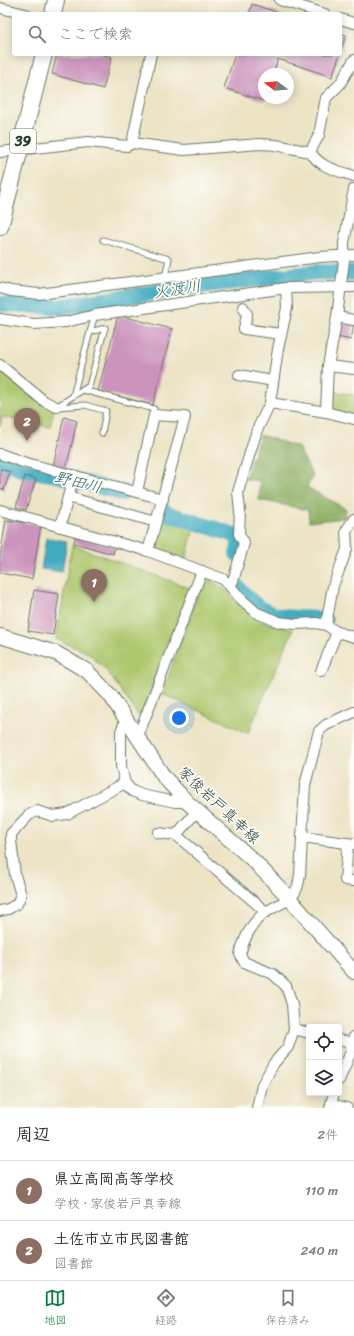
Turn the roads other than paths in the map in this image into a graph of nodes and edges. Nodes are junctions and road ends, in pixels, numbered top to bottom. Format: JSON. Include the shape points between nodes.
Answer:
{"nodes":[{"id":1,"x":56,"y":0,"type":"edge"},
{"id":2,"x":280,"y":0,"type":"edge"},
{"id":3,"x":0,"y":8,"type":"edge"},
{"id":4,"x":17,"y":12,"type":"edge"},
{"id":5,"x":53,"y":12,"type":"edge"},
{"id":6,"x":319,"y":12,"type":"edge"},
{"id":7,"x":342,"y":20,"type":"edge"},
{"id":8,"x":354,"y":23,"type":"edge"},
{"id":9,"x":43,"y":56,"type":"edge"},
{"id":10,"x":151,"y":56,"type":"edge"},
{"id":11,"x":354,"y":60,"type":"edge"},
{"id":12,"x":132,"y":143,"type":"junction"},
{"id":13,"x":20,"y":149,"type":"junction"},
{"id":14,"x":0,"y":152,"type":"edge"},
{"id":15,"x":310,"y":152,"type":"junction"},
{"id":16,"x":354,"y":176,"type":"edge"},
{"id":17,"x":354,"y":189,"type":"edge"},
{"id":18,"x":0,"y":227,"type":"edge"},
{"id":19,"x":103,"y":240,"type":"dead end"},
{"id":20,"x":347,"y":258,"type":"edge"},
{"id":21,"x":166,"y":277,"type":"junction"},
{"id":22,"x":341,"y":284,"type":"junction"},
{"id":23,"x":354,"y":287,"type":"edge"},
{"id":24,"x":0,"y":288,"type":"edge"},
{"id":25,"x":286,"y":288,"type":"junction"},
{"id":26,"x":243,"y":307,"type":"dead end"},
{"id":27,"x":95,"y":315,"type":"junction"},
{"id":28,"x":337,"y":317,"type":"junction"},
{"id":29,"x":0,"y":319,"type":"edge"},
{"id":30,"x":354,"y":320,"type":"edge"},
{"id":31,"x":90,"y":332,"type":"junction"},
{"id":32,"x":281,"y":334,"type":"junction"},
{"id":33,"x":0,"y":365,"type":"edge"},
{"id":34,"x":328,"y":366,"type":"junction"},
{"id":35,"x":354,"y":369,"type":"edge"},
{"id":36,"x":239,"y":375,"type":"dead end"},
{"id":37,"x":273,"y":381,"type":"junction"},
{"id":38,"x":83,"y":390,"type":"junction"},
{"id":39,"x":73,"y":396,"type":"junction"},
{"id":40,"x":270,"y":403,"type":"junction"},
{"id":41,"x":56,"y":407,"type":"junction"},
{"id":42,"x":154,"y":409,"type":"dead end"},
{"id":43,"x":326,"y":412,"type":"junction"},
{"id":44,"x":354,"y":419,"type":"edge"},
{"id":45,"x":102,"y":433,"type":"dead end"},
{"id":46,"x":0,"y":454,"type":"edge"},
{"id":47,"x":74,"y":475,"type":"junction"},
{"id":48,"x":137,"y":492,"type":"junction"},
{"id":49,"x":68,"y":497,"type":"junction"},
{"id":50,"x":163,"y":499,"type":"junction"},
{"id":51,"x":0,"y":510,"type":"edge"},
{"id":52,"x":354,"y":518,"type":"edge"},
{"id":53,"x":156,"y":522,"type":"junction"},
{"id":54,"x":60,"y":527,"type":"junction"},
{"id":55,"x":148,"y":552,"type":"junction"},
{"id":56,"x":202,"y":571,"type":"junction"},
{"id":57,"x":230,"y":586,"type":"junction"},
{"id":58,"x":326,"y":625,"type":"junction"},
{"id":59,"x":337,"y":632,"type":"junction"},
{"id":60,"x":0,"y":636,"type":"edge"},
{"id":61,"x":354,"y":637,"type":"edge"},
{"id":62,"x":321,"y":670,"type":"dead end"},
{"id":63,"x":354,"y":712,"type":"edge"},
{"id":64,"x":126,"y":720,"type":"junction"},
{"id":65,"x":138,"y":736,"type":"junction"},
{"id":66,"x":125,"y":783,"type":"junction"},
{"id":67,"x":192,"y":806,"type":"junction"},
{"id":68,"x":158,"y":833,"type":"dead end"},
{"id":69,"x":176,"y":835,"type":"junction"},
{"id":70,"x":302,"y":837,"type":"junction"},
{"id":71,"x":351,"y":844,"type":"edge"},
{"id":72,"x":354,"y":881,"type":"edge"},
{"id":73,"x":289,"y":898,"type":"junction"},
{"id":74,"x":0,"y":911,"type":"edge"},
{"id":75,"x":266,"y":912,"type":"junction"},
{"id":76,"x":354,"y":972,"type":"edge"},
{"id":77,"x":294,"y":1029,"type":"junction"},
{"id":78,"x":306,"y":1032,"type":"edge"},
{"id":79,"x":342,"y":1040,"type":"edge"},
{"id":80,"x":354,"y":1040,"type":"edge"},
{"id":81,"x":342,"y":1073,"type":"edge"},
{"id":82,"x":333,"y":1096,"type":"edge"},
{"id":83,"x":330,"y":1106,"type":"edge"},
{"id":84,"x":257,"y":1108,"type":"edge"},
{"id":85,"x":348,"y":1108,"type":"edge"}],
"edges":[{"from":1,"to":5,"type":"main road"},
{"from":2,"to":6,"type":"street"},
{"from":3,"to":4,"type":"street"},
{"from":7,"to":8,"type":"street"},
{"from":9,"to":13,"type":"main road","number":"39"},
{"from":10,"to":12,"type":"street"},
{"from":11,"to":15,"type":"street","via":[[340,84],[326,98],[318,135]]},
{"from":12,"to":13,"type":"street","via":[[127,146],[88,142]]},
{"from":12,"to":15,"type":"street","via":[[184,150],[260,144]]},
{"from":13,"to":14,"type":"street"},
{"from":13,"to":18,"type":"main road","number":"39"},
{"from":15,"to":16,"type":"street","via":[[324,166]]},
{"from":17,"to":20,"type":"street","via":[[344,243]]},
{"from":19,"to":21,"type":"lane","via":[[169,259]]},
{"from":20,"to":21,"type":"street","via":[[320,257]]},
{"from":20,"to":22,"type":"street"},
{"from":21,"to":24,"type":"street","via":[[39,294]]},
{"from":22,"to":23,"type":"street"},
{"from":22,"to":25,"type":"street"},
{"from":22,"to":28,"type":"street"},
{"from":25,"to":27,"type":"street"},
{"from":25,"to":32,"type":"street","via":[[287,308]]},
{"from":26,"to":32,"type":"street","via":[[247,314],[244,329]]},
{"from":27,"to":29,"type":"street","via":[[66,322],[34,324]]},
{"from":27,"to":31,"type":"lane"},
{"from":28,"to":30,"type":"street"},
{"from":28,"to":34,"type":"street"},
{"from":31,"to":38,"type":"lane","via":[[105,328],[89,386]]},
{"from":31,"to":39,"type":"lane"},
{"from":32,"to":37,"type":"street"},
{"from":33,"to":41,"type":"street","via":[[44,401]]},
{"from":34,"to":35,"type":"street"},
{"from":34,"to":43,"type":"street"},
{"from":36,"to":37,"type":"street"},
{"from":37,"to":40,"type":"street"},
{"from":38,"to":39,"type":"lane"},
{"from":38,"to":42,"type":"lane"},
{"from":39,"to":41,"type":"lane"},
{"from":40,"to":43,"type":"street"},
{"from":40,"to":57,"type":"street","via":[[257,430],[238,492],[239,534],[244,543]]},
{"from":41,"to":45,"type":"lane","via":[[85,405],[106,411]]},
{"from":43,"to":44,"type":"street"},
{"from":46,"to":47,"type":"street"},
{"from":47,"to":48,"type":"street"},
{"from":47,"to":49,"type":"street"},
{"from":48,"to":50,"type":"street"},
{"from":48,"to":50,"type":"street","via":[[154,415],[185,417]]},
{"from":49,"to":53,"type":"street"},
{"from":49,"to":54,"type":"street"},
{"from":50,"to":53,"type":"street"},
{"from":51,"to":54,"type":"street"},
{"from":52,"to":58,"type":"street","via":[[346,531],[346,549],[333,586]]},
{"from":53,"to":55,"type":"street"},
{"from":54,"to":55,"type":"street"},
{"from":55,"to":56,"type":"street"},
{"from":56,"to":57,"type":"street","via":[[222,579]]},
{"from":56,"to":65,"type":"street"},
{"from":57,"to":58,"type":"street","via":[[257,613],[279,622]]},
{"from":58,"to":59,"type":"street"},
{"from":59,"to":61,"type":"street"},
{"from":59,"to":62,"type":"street"},
{"from":60,"to":64,"type":"main road","name":"家俊岩戸真幸線","via":[[56,653],[87,671],[110,695]]},
{"from":63,"to":70,"type":"street","via":[[319,731],[305,785]]},
{"from":64,"to":65,"type":"main road","name":"家俊岩戸真幸線"},
{"from":64,"to":66,"type":"street","via":[[121,731]]},
{"from":65,"to":67,"type":"main road","name":"家俊岩戸真幸線","via":[[164,777]]},
{"from":66,"to":67,"type":"street","via":[[132,791],[142,795]]},
{"from":66,"to":74,"type":"street","via":[[67,814],[53,816],[37,811],[29,815],[11,834],[15,875],[21,895],[17,904]]},
{"from":67,"to":69,"type":"street"},
{"from":67,"to":73,"type":"main road","name":"家俊岩戸真幸線","via":[[254,861]]},
{"from":68,"to":69,"type":"street"},
{"from":69,"to":75,"type":"street"},
{"from":70,"to":71,"type":"street"},
{"from":70,"to":73,"type":"street","via":[[300,875],[297,889]]},
{"from":71,"to":72,"type":"street","via":[[345,880]]},
{"from":73,"to":75,"type":"street"},
{"from":73,"to":76,"type":"main road","name":"家俊岩戸真幸線"},
{"from":75,"to":77,"type":"street","via":[[254,923],[243,942],[240,954],[244,962],[273,974],[286,986],[292,1004]]},
{"from":77,"to":78,"type":"street"},
{"from":77,"to":84,"type":"street","via":[[288,1047],[274,1063],[262,1085]]},
{"from":79,"to":80,"type":"street"},
{"from":80,"to":81,"type":"street"},
{"from":82,"to":83,"type":"street"},
{"from":83,"to":85,"type":"street"}]}
